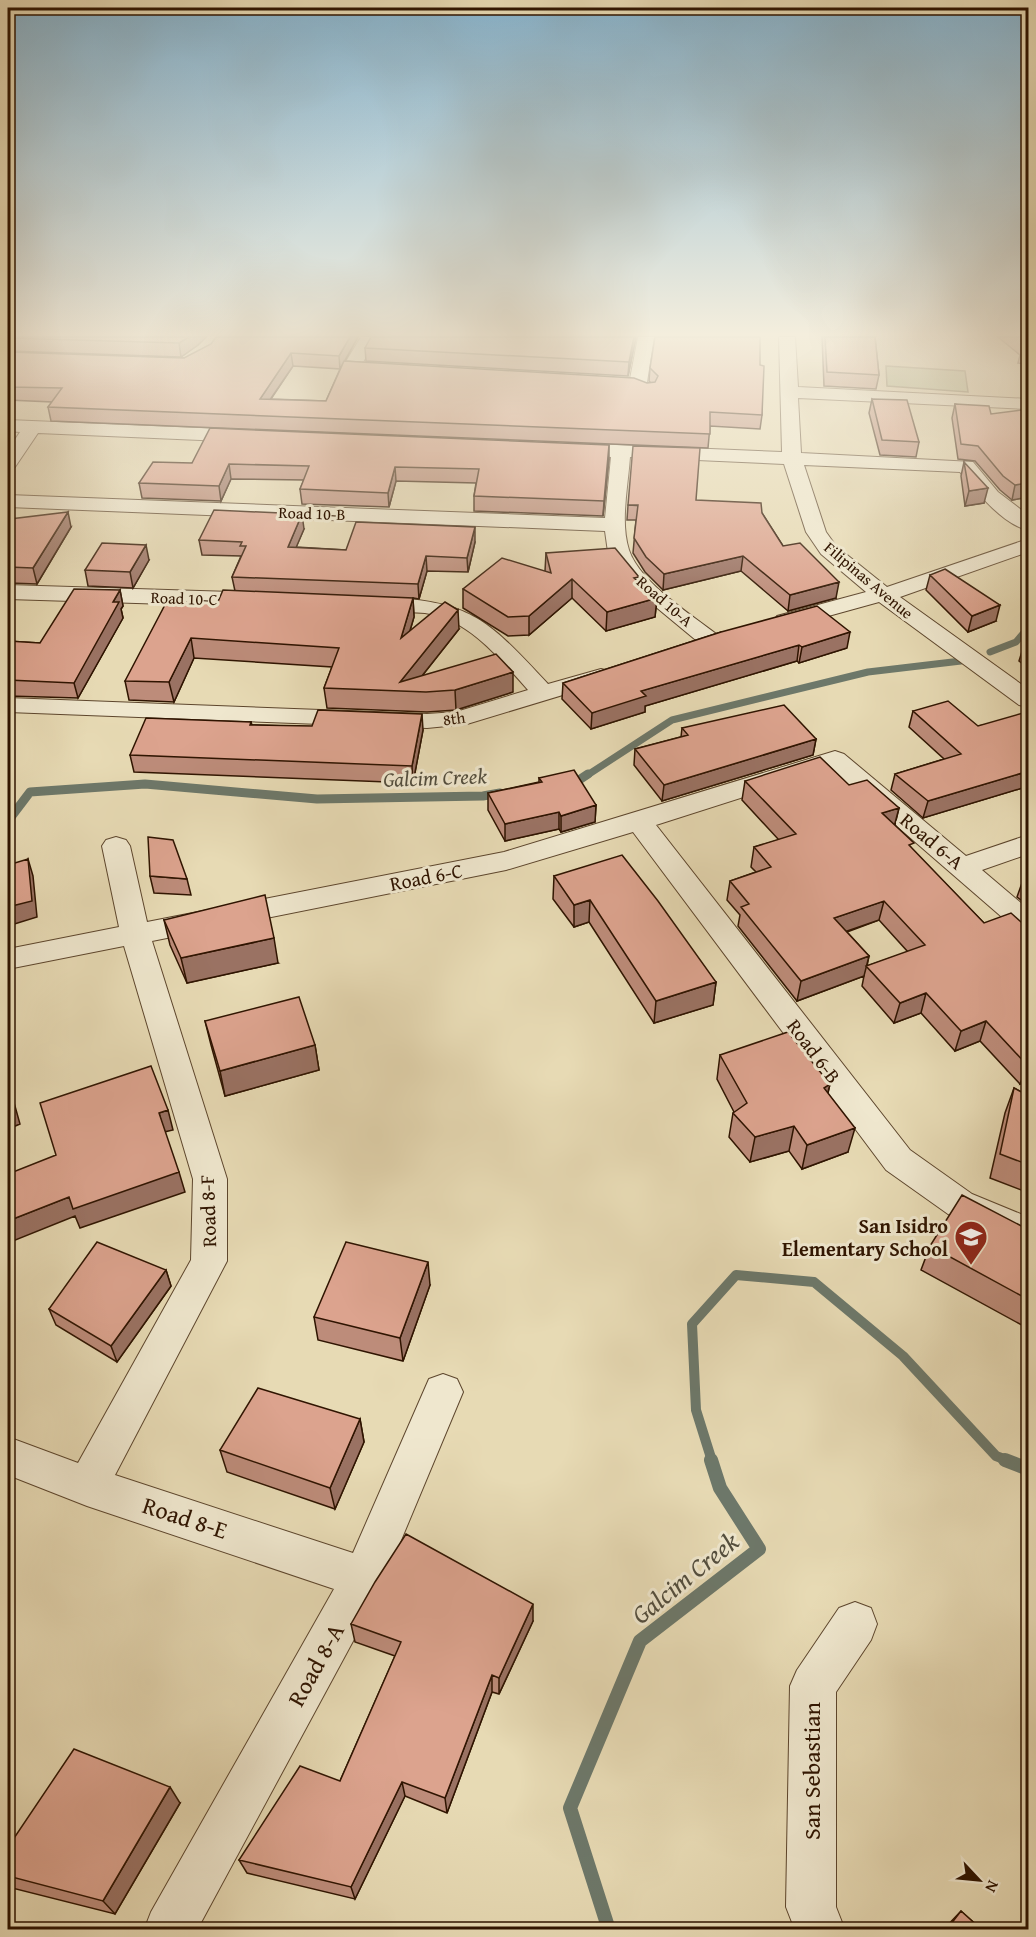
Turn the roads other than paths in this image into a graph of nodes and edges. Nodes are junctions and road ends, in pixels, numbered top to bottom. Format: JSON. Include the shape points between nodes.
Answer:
{"nodes":[{"id":1,"x":33,"y":427,"type":"edge"},
{"id":2,"x":43,"y":427,"type":"edge"},
{"id":3,"x":791,"y":427,"type":"edge"},
{"id":4,"x":268,"y":436,"type":"edge"},
{"id":5,"x":550,"y":448,"type":"edge"},
{"id":6,"x":621,"y":451,"type":"junction"},
{"id":7,"x":792,"y":458,"type":"junction"},
{"id":8,"x":8,"y":463,"type":"edge"},
{"id":9,"x":8,"y":501,"type":"edge"},
{"id":10,"x":1029,"y":524,"type":"edge"},
{"id":11,"x":616,"y":525,"type":"junction"},
{"id":12,"x":1029,"y":545,"type":"edge"},
{"id":13,"x":8,"y":592,"type":"edge"},
{"id":14,"x":883,"y":594,"type":"junction"},
{"id":15,"x":287,"y":601,"type":"edge"},
{"id":16,"x":356,"y":604,"type":"edge"},
{"id":17,"x":767,"y":626,"type":"edge"},
{"id":18,"x":711,"y":641,"type":"edge"},
{"id":19,"x":622,"y":669,"type":"edge"},
{"id":20,"x":544,"y":694,"type":"junction"},
{"id":21,"x":1029,"y":700,"type":"edge"},
{"id":22,"x":8,"y":705,"type":"edge"},
{"id":23,"x":835,"y":759,"type":"joint"},
{"id":24,"x":639,"y":822,"type":"junction"},
{"id":25,"x":1029,"y":844,"type":"edge"},
{"id":26,"x":116,"y":846,"type":"dead end"},
{"id":27,"x":963,"y":867,"type":"junction"},
{"id":28,"x":1029,"y":924,"type":"edge"},
{"id":29,"x":135,"y":933,"type":"junction"},
{"id":30,"x":8,"y":959,"type":"edge"},
{"id":31,"x":1029,"y":1232,"type":"edge"},
{"id":32,"x":443,"y":1392,"type":"dead end"},
{"id":33,"x":8,"y":1456,"type":"edge"},
{"id":34,"x":87,"y":1486,"type":"junction"},
{"id":35,"x":364,"y":1578,"type":"junction"},
{"id":36,"x":855,"y":1624,"type":"dead end"},
{"id":37,"x":169,"y":1929,"type":"edge"},
{"id":38,"x":820,"y":1929,"type":"edge"}],
"edges":[{"from":1,"to":8,"type":"street"},
{"from":2,"to":4,"type":"street"},
{"from":3,"to":7,"type":"street","name":"Filipinas Avenue"},
{"from":5,"to":6,"type":"street"},
{"from":6,"to":7,"type":"street"},
{"from":6,"to":11,"type":"street","name":"Road 10-A"},
{"from":7,"to":10,"type":"street","via":[[966,466],[991,496]]},
{"from":7,"to":14,"type":"street","name":"Filipinas Avenue","via":[[816,532],[828,550]]},
{"from":9,"to":11,"type":"street","name":"Road 10-B"},
{"from":11,"to":18,"type":"street","name":"Road 10-A","via":[[619,551],[636,578]]},
{"from":12,"to":14,"type":"street"},
{"from":13,"to":15,"type":"street","name":"Road 10-C"},
{"from":14,"to":17,"type":"street"},
{"from":14,"to":21,"type":"street","name":"Filipinas Avenue"},
{"from":16,"to":20,"type":"street","via":[[453,614],[485,632]]},
{"from":19,"to":20,"type":"street","name":"8th"},
{"from":20,"to":22,"type":"street","name":"8th","via":[[458,719],[427,721]]},
{"from":23,"to":24,"type":"street","name":"Road 6-C"},
{"from":23,"to":27,"type":"street","name":"Road 6-A"},
{"from":24,"to":29,"type":"street","name":"Road 6-C","via":[[506,861]]},
{"from":24,"to":31,"type":"street","name":"Road 6-B","via":[[898,1160],[960,1204]]},
{"from":25,"to":27,"type":"street"},
{"from":26,"to":29,"type":"street","name":"Road 8-F"},
{"from":27,"to":28,"type":"street","name":"Road 6-A"},
{"from":29,"to":30,"type":"street","name":"Road 6-C"},
{"from":29,"to":34,"type":"street","name":"Road 8-F","via":[[210,1179],[209,1261]]},
{"from":32,"to":35,"type":"street","name":"Road 8-A"},
{"from":33,"to":34,"type":"street","name":"Road 8-E"},
{"from":34,"to":35,"type":"street","name":"Road 8-E"},
{"from":35,"to":37,"type":"street","name":"Road 8-A"},
{"from":36,"to":38,"type":"street","name":"San Sebastian","via":[[813,1686],[811,1907]]}]}
